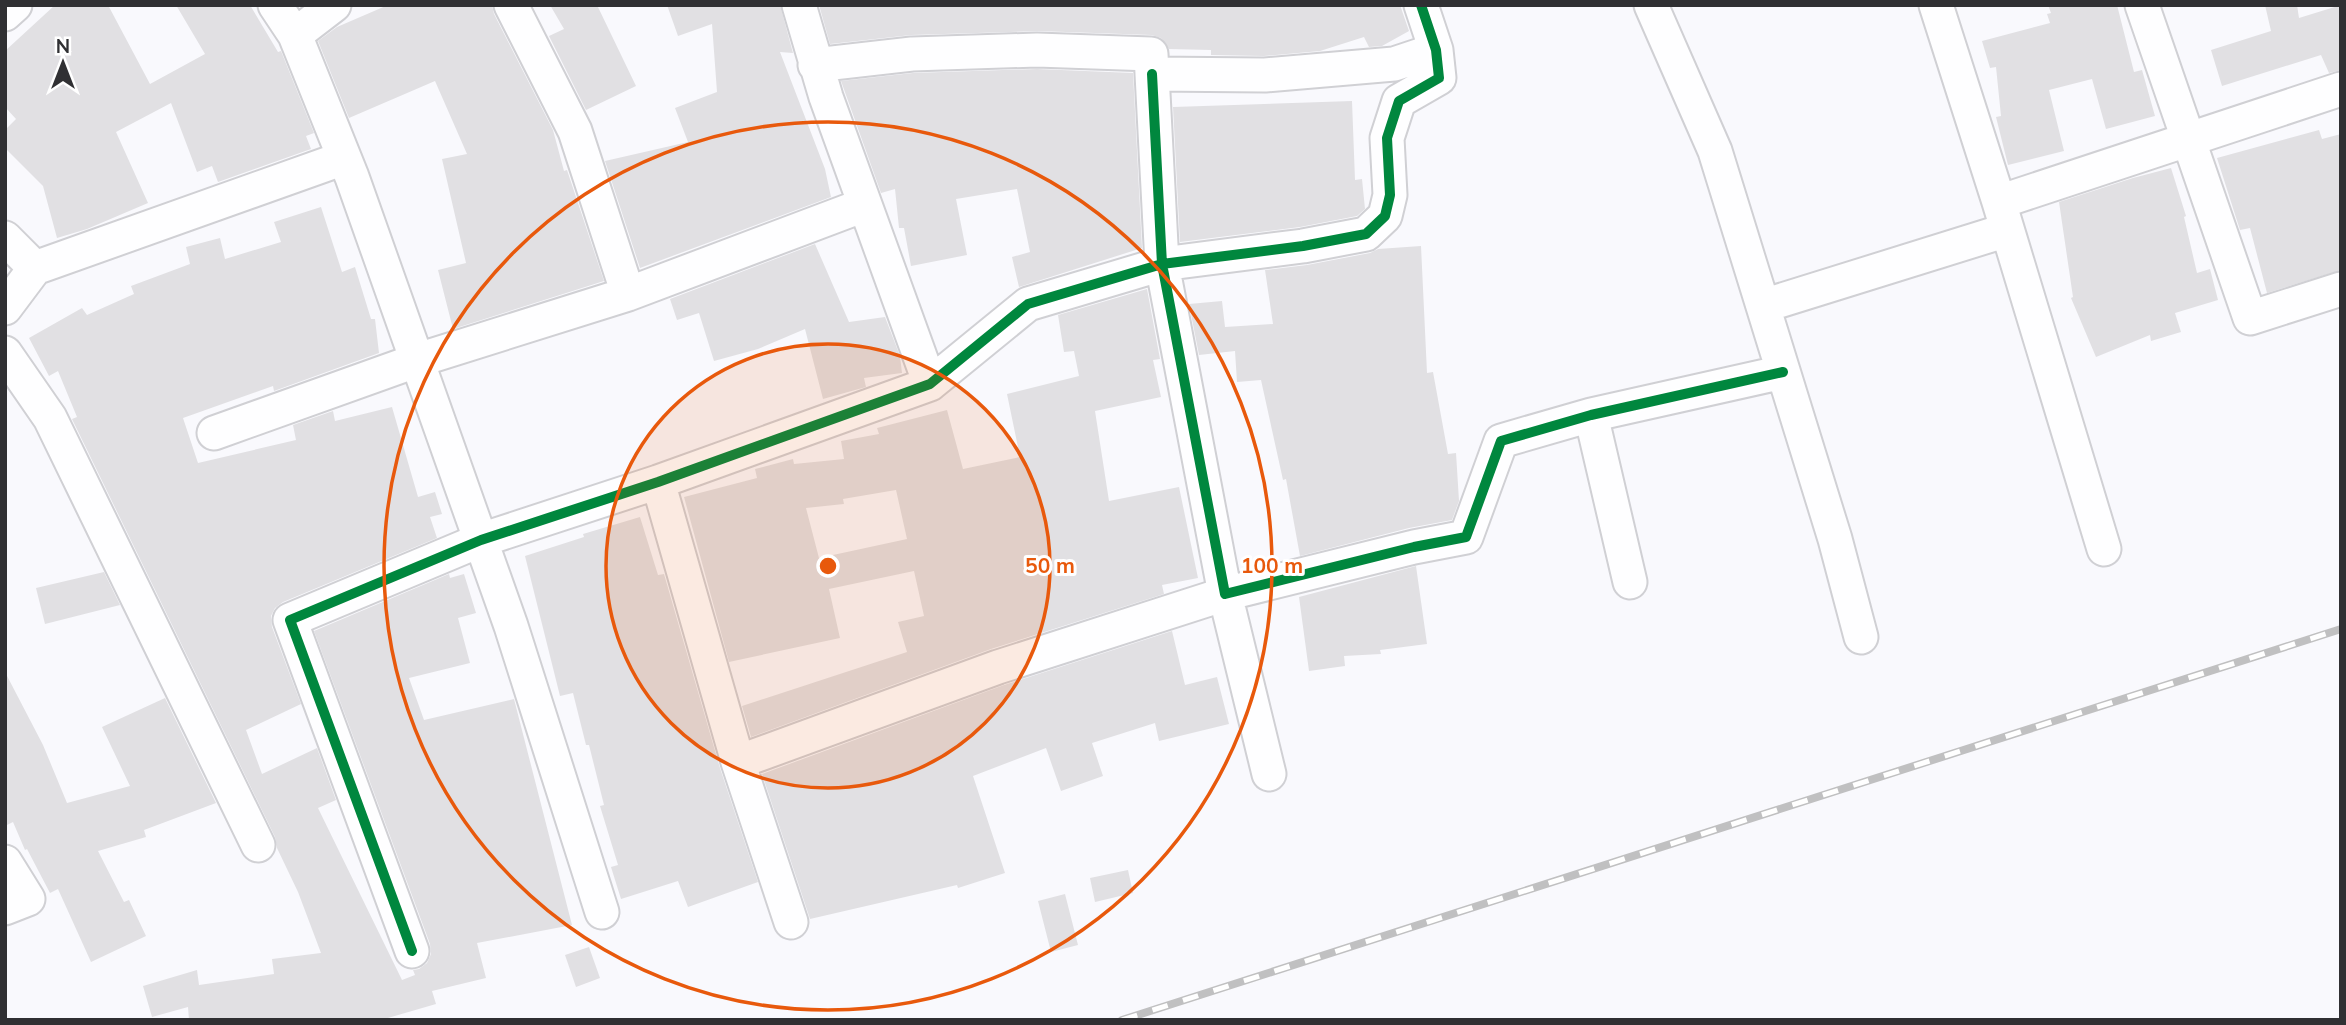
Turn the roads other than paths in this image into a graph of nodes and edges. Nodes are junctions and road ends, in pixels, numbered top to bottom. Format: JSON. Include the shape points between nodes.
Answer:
{"nodes":[{"id":1,"x":15,"y":5,"type":"edge"},
{"id":2,"x":275,"y":5,"type":"edge"},
{"id":3,"x":334,"y":5,"type":"edge"},
{"id":4,"x":511,"y":5,"type":"edge"},
{"id":5,"x":799,"y":5,"type":"edge"},
{"id":6,"x":1421,"y":5,"type":"edge"},
{"id":7,"x":1651,"y":5,"type":"edge"},
{"id":8,"x":1936,"y":5,"type":"edge"},
{"id":9,"x":2142,"y":5,"type":"edge"},
{"id":10,"x":5,"y":14,"type":"edge"},
{"id":11,"x":295,"y":35,"type":"junction"},
{"id":12,"x":1436,"y":50,"type":"junction"},
{"id":13,"x":815,"y":65,"type":"junction"},
{"id":14,"x":1152,"y":74,"type":"junction"},
{"id":15,"x":2341,"y":89,"type":"edge"},
{"id":16,"x":2187,"y":140,"type":"junction"},
{"id":17,"x":344,"y":158,"type":"junction"},
{"id":18,"x":864,"y":205,"type":"junction"},
{"id":19,"x":2003,"y":216,"type":"junction"},
{"id":20,"x":5,"y":238,"type":"edge"},
{"id":21,"x":1162,"y":264,"type":"junction"},
{"id":22,"x":35,"y":268,"type":"junction"},
{"id":23,"x":2341,"y":289,"type":"edge"},
{"id":24,"x":628,"y":294,"type":"junction"},
{"id":25,"x":1763,"y":306,"type":"junction"},
{"id":26,"x":5,"y":308,"type":"edge"},
{"id":27,"x":5,"y":353,"type":"edge"},
{"id":28,"x":418,"y":360,"type":"junction"},
{"id":29,"x":1783,"y":372,"type":"junction"},
{"id":30,"x":930,"y":384,"type":"junction"},
{"id":31,"x":1591,"y":415,"type":"junction"},
{"id":32,"x":214,"y":433,"type":"dead end"},
{"id":33,"x":658,"y":482,"type":"junction"},
{"id":34,"x":481,"y":540,"type":"junction"},
{"id":35,"x":2104,"y":549,"type":"dead end"},
{"id":36,"x":1630,"y":582,"type":"dead end"},
{"id":37,"x":1225,"y":594,"type":"junction"},
{"id":38,"x":1861,"y":637,"type":"dead end"},
{"id":39,"x":738,"y":761,"type":"junction"},
{"id":40,"x":1269,"y":774,"type":"dead end"},
{"id":41,"x":258,"y":845,"type":"dead end"},
{"id":42,"x":5,"y":862,"type":"edge"},
{"id":43,"x":5,"y":908,"type":"edge"},
{"id":44,"x":602,"y":912,"type":"dead end"},
{"id":45,"x":791,"y":922,"type":"dead end"},
{"id":46,"x":412,"y":951,"type":"dead end"}],
"edges":[{"from":1,"to":10,"type":"street"},
{"from":2,"to":11,"type":"street"},
{"from":3,"to":11,"type":"street"},
{"from":4,"to":24,"type":"street","via":[[575,131]]},
{"from":5,"to":13,"type":"street"},
{"from":6,"to":12,"type":"street"},
{"from":7,"to":25,"type":"street","via":[[1715,152]]},
{"from":8,"to":19,"type":"street"},
{"from":9,"to":16,"type":"street"},
{"from":11,"to":17,"type":"street"},
{"from":12,"to":14,"type":"street","via":[[1394,64],[1265,75]]},
{"from":12,"to":21,"type":"street","via":[[1439,78],[1399,101],[1387,138],[1388,206],[1385,216],[1366,234]]},
{"from":13,"to":14,"type":"street","via":[[912,54],[1037,50],[1151,54]]},
{"from":13,"to":18,"type":"street"},
{"from":14,"to":21,"type":"street"},
{"from":15,"to":16,"type":"street"},
{"from":16,"to":19,"type":"street"},
{"from":16,"to":23,"type":"street","via":[[2249,318]]},
{"from":17,"to":22,"type":"street"},
{"from":17,"to":28,"type":"street"},
{"from":18,"to":24,"type":"street"},
{"from":18,"to":30,"type":"street"},
{"from":19,"to":25,"type":"street"},
{"from":19,"to":35,"type":"street"},
{"from":20,"to":22,"type":"street"},
{"from":21,"to":30,"type":"street","via":[[1028,304]]},
{"from":21,"to":37,"type":"street"},
{"from":22,"to":26,"type":"street"},
{"from":24,"to":28,"type":"street"},
{"from":25,"to":29,"type":"street"},
{"from":27,"to":41,"type":"street","via":[[50,418]]},
{"from":28,"to":32,"type":"street"},
{"from":28,"to":34,"type":"street"},
{"from":29,"to":31,"type":"street"},
{"from":29,"to":38,"type":"street"},
{"from":30,"to":33,"type":"street"},
{"from":31,"to":36,"type":"street"},
{"from":31,"to":37,"type":"street","via":[[1501,442],[1466,537]]},
{"from":33,"to":34,"type":"street"},
{"from":33,"to":39,"type":"street"},
{"from":34,"to":44,"type":"street"},
{"from":34,"to":46,"type":"street","via":[[290,620]]},
{"from":37,"to":39,"type":"street","via":[[998,667]]},
{"from":37,"to":40,"type":"street"},
{"from":39,"to":45,"type":"street"},
{"from":42,"to":43,"type":"street","via":[[28,899]]}]}
